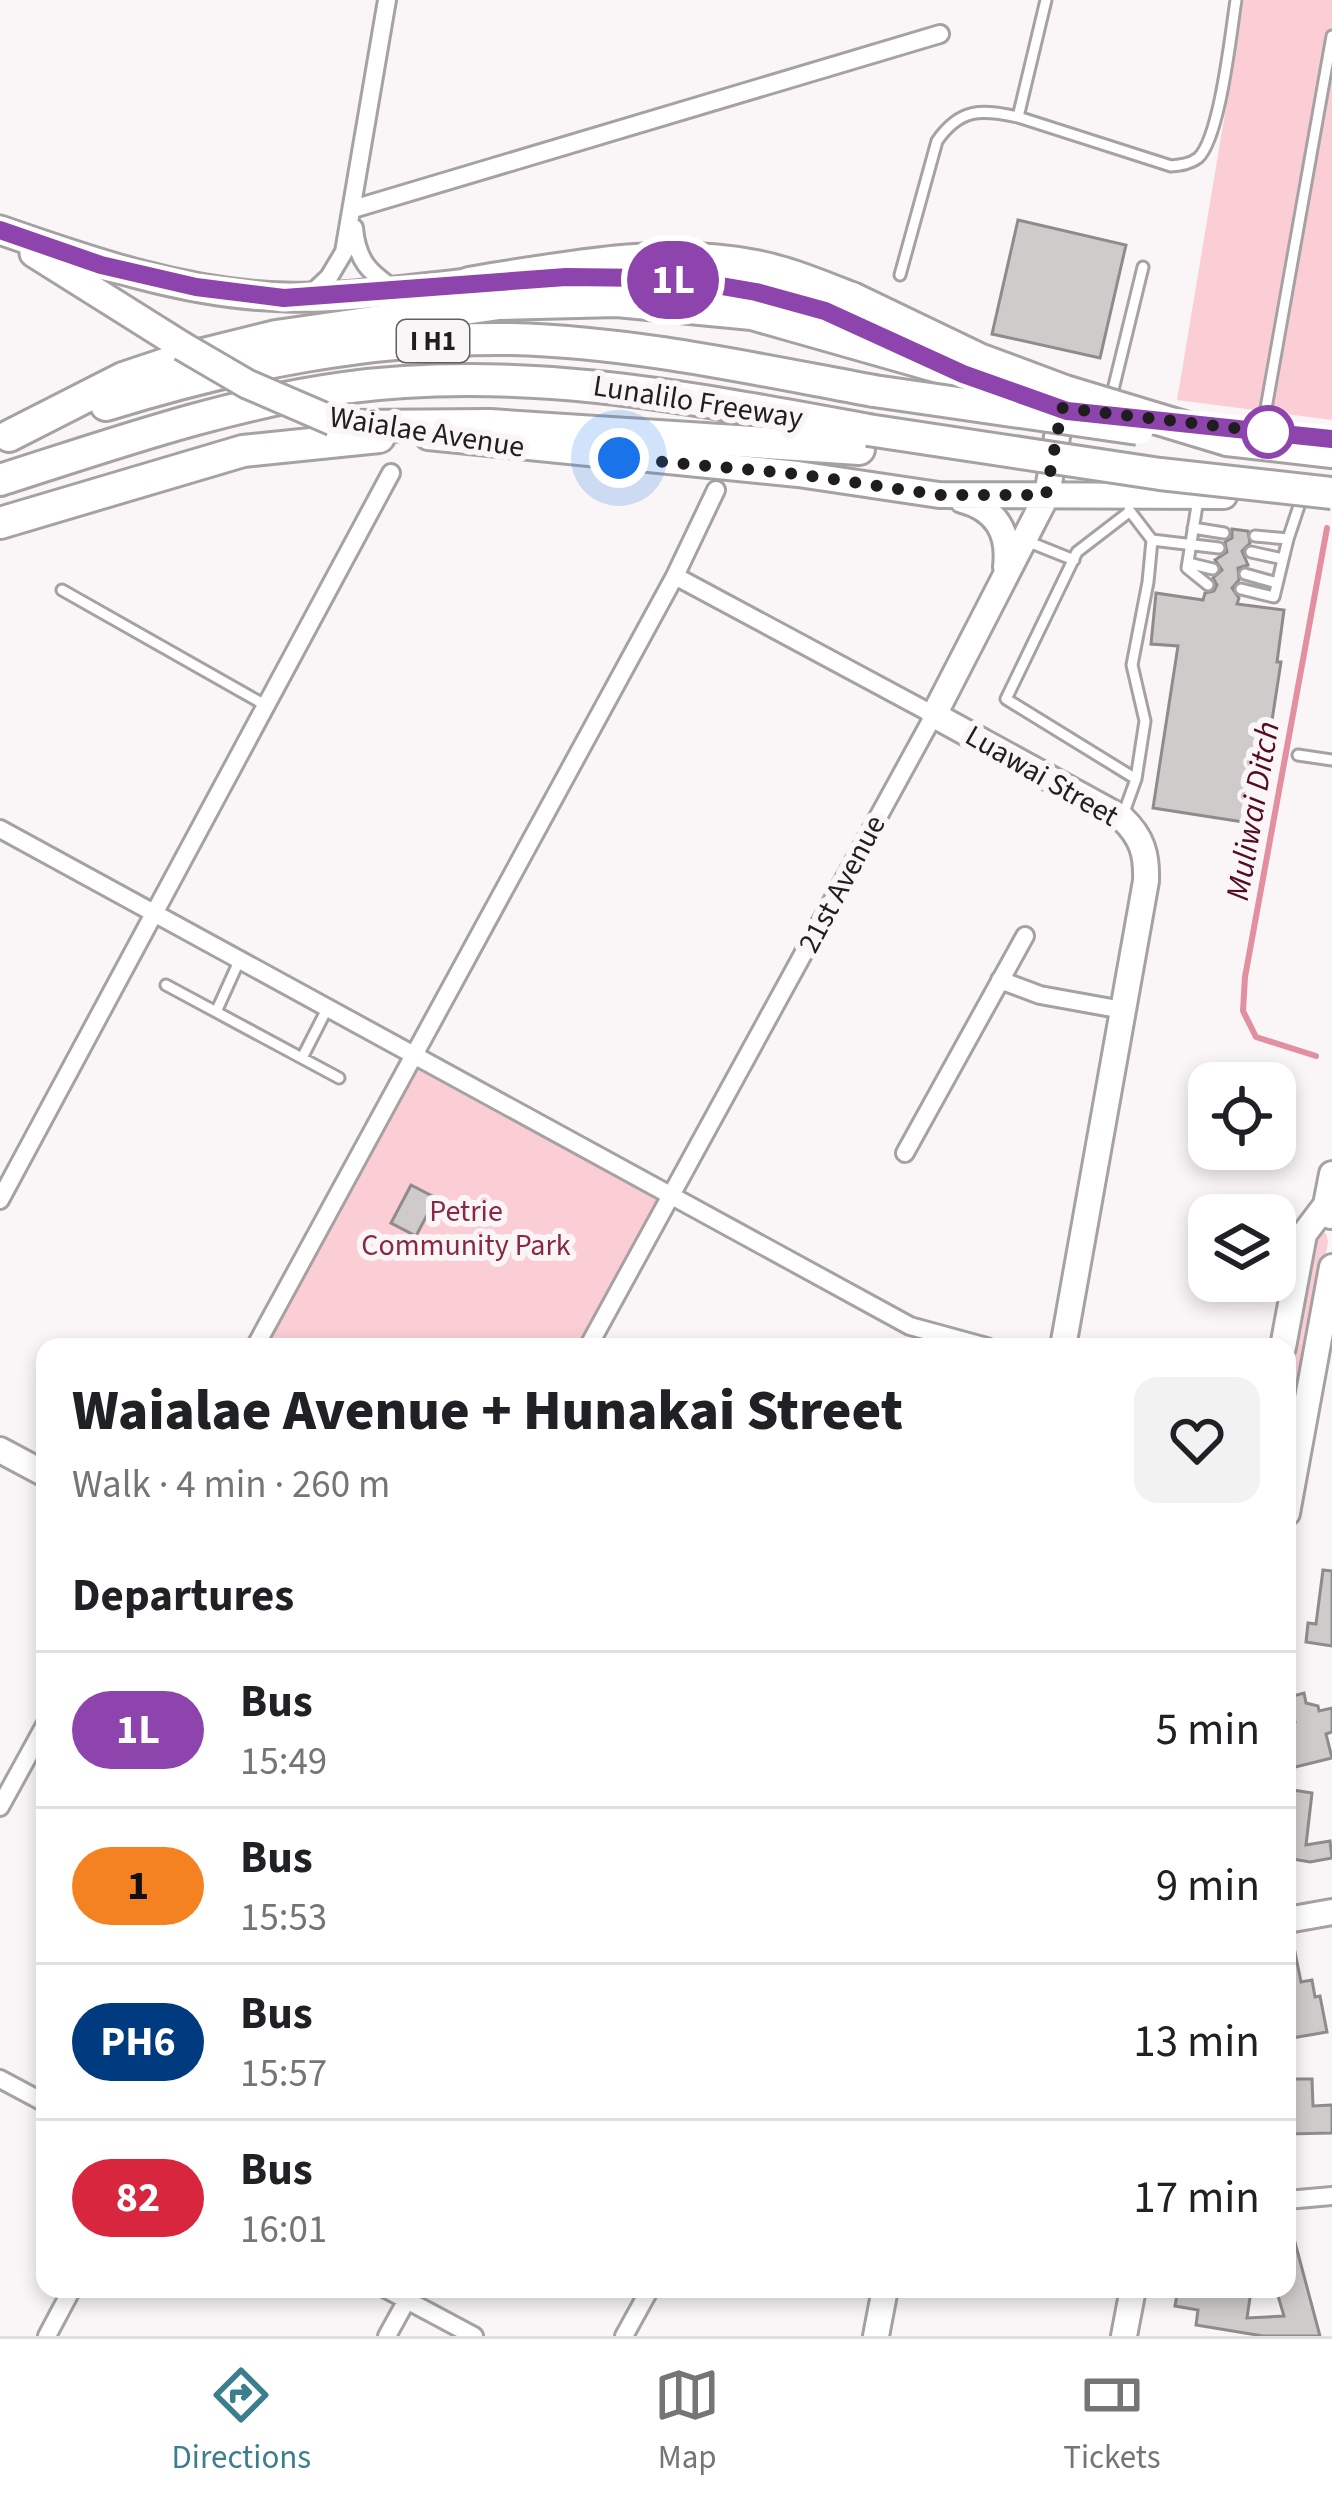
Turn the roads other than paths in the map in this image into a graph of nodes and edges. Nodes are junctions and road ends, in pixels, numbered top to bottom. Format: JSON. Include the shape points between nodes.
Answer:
{"nodes":[{"id":1,"x":387,"y":0,"type":"edge"},
{"id":2,"x":1046,"y":0,"type":"edge"},
{"id":3,"x":1236,"y":0,"type":"edge"},
{"id":4,"x":940,"y":34,"type":"dead end"},
{"id":5,"x":1332,"y":36,"type":"edge"},
{"id":6,"x":1018,"y":117,"type":"junction"},
{"id":7,"x":353,"y":209,"type":"junction"},
{"id":8,"x":0,"y":230,"type":"edge"},
{"id":9,"x":1143,"y":267,"type":"dead end"},
{"id":10,"x":900,"y":275,"type":"dead end"},
{"id":11,"x":469,"y":283,"type":"junction"},
{"id":12,"x":395,"y":290,"type":"junction"},
{"id":13,"x":308,"y":297,"type":"junction"},
{"id":14,"x":963,"y":374,"type":"junction"},
{"id":15,"x":1062,"y":408,"type":"junction"},
{"id":16,"x":1107,"y":415,"type":"junction"},
{"id":17,"x":344,"y":424,"type":"junction"},
{"id":18,"x":1262,"y":431,"type":"junction"},
{"id":19,"x":412,"y":435,"type":"junction"},
{"id":20,"x":4,"y":437,"type":"edge"},
{"id":21,"x":1332,"y":439,"type":"edge"},
{"id":22,"x":863,"y":440,"type":"junction"},
{"id":23,"x":1228,"y":440,"type":"junction"},
{"id":24,"x":1332,"y":452,"type":"edge"},
{"id":25,"x":391,"y":473,"type":"dead end"},
{"id":26,"x":0,"y":480,"type":"edge"},
{"id":27,"x":716,"y":490,"type":"dead end"},
{"id":28,"x":1332,"y":493,"type":"edge"},
{"id":29,"x":1199,"y":494,"type":"junction"},
{"id":30,"x":939,"y":495,"type":"junction"},
{"id":31,"x":1046,"y":495,"type":"junction"},
{"id":32,"x":1129,"y":502,"type":"junction"},
{"id":33,"x":1300,"y":503,"type":"junction"},
{"id":34,"x":1332,"y":507,"type":"edge"},
{"id":35,"x":0,"y":524,"type":"edge"},
{"id":36,"x":1192,"y":528,"type":"junction"},
{"id":37,"x":1224,"y":532,"type":"dead end"},
{"id":38,"x":1255,"y":536,"type":"dead end"},
{"id":39,"x":1023,"y":539,"type":"junction"},
{"id":40,"x":1288,"y":539,"type":"junction"},
{"id":41,"x":1152,"y":540,"type":"junction"},
{"id":42,"x":1191,"y":542,"type":"junction"},
{"id":43,"x":1219,"y":548,"type":"dead end"},
{"id":44,"x":1251,"y":552,"type":"dead end"},
{"id":45,"x":1074,"y":560,"type":"junction"},
{"id":46,"x":1283,"y":560,"type":"junction"},
{"id":47,"x":1188,"y":562,"type":"junction"},
{"id":48,"x":1213,"y":569,"type":"dead end"},
{"id":49,"x":1245,"y":574,"type":"dead end"},
{"id":50,"x":1005,"y":575,"type":"junction"},
{"id":51,"x":675,"y":576,"type":"junction"},
{"id":52,"x":1277,"y":583,"type":"junction"},
{"id":53,"x":1208,"y":585,"type":"dead end"},
{"id":54,"x":1241,"y":589,"type":"dead end"},
{"id":55,"x":62,"y":590,"type":"dead end"},
{"id":56,"x":265,"y":705,"type":"junction"},
{"id":57,"x":934,"y":715,"type":"junction"},
{"id":58,"x":1298,"y":755,"type":"dead end"},
{"id":59,"x":1332,"y":760,"type":"edge"},
{"id":60,"x":1136,"y":779,"type":"junction"},
{"id":61,"x":1122,"y":818,"type":"junction"},
{"id":62,"x":0,"y":829,"type":"edge"},
{"id":63,"x":154,"y":911,"type":"junction"},
{"id":64,"x":1025,"y":936,"type":"dead end"},
{"id":65,"x":240,"y":959,"type":"junction"},
{"id":66,"x":1000,"y":980,"type":"junction"},
{"id":67,"x":166,"y":985,"type":"dead end"},
{"id":68,"x":328,"y":1007,"type":"junction"},
{"id":69,"x":1123,"y":1010,"type":"junction"},
{"id":70,"x":216,"y":1012,"type":"junction"},
{"id":71,"x":413,"y":1054,"type":"junction"},
{"id":72,"x":302,"y":1058,"type":"junction"},
{"id":73,"x":339,"y":1078,"type":"dead end"},
{"id":74,"x":905,"y":1153,"type":"dead end"},
{"id":75,"x":1332,"y":1174,"type":"edge"},
{"id":76,"x":673,"y":1196,"type":"junction"},
{"id":77,"x":0,"y":1200,"type":"edge"},
{"id":78,"x":1330,"y":1212,"type":"edge"},
{"id":79,"x":1332,"y":1267,"type":"edge"},
{"id":80,"x":260,"y":1338,"type":"edge"},
{"id":81,"x":593,"y":1338,"type":"edge"},
{"id":82,"x":922,"y":1338,"type":"edge"},
{"id":83,"x":1065,"y":1338,"type":"edge"},
{"id":84,"x":1285,"y":1338,"type":"edge"},
{"id":85,"x":0,"y":1450,"type":"edge"},
{"id":86,"x":1296,"y":1464,"type":"edge"},
{"id":87,"x":36,"y":1469,"type":"edge"},
{"id":88,"x":36,"y":1741,"type":"edge"},
{"id":89,"x":0,"y":1807,"type":"edge"},
{"id":90,"x":0,"y":2079,"type":"edge"},
{"id":91,"x":36,"y":2098,"type":"edge"},
{"id":92,"x":1332,"y":2196,"type":"edge"},
{"id":93,"x":1296,"y":2199,"type":"edge"},
{"id":94,"x":68,"y":2298,"type":"edge"},
{"id":95,"x":407,"y":2298,"type":"edge"},
{"id":96,"x":414,"y":2298,"type":"edge"},
{"id":97,"x":645,"y":2298,"type":"edge"},
{"id":98,"x":883,"y":2298,"type":"edge"},
{"id":99,"x":1131,"y":2298,"type":"edge"},
{"id":100,"x":52,"y":2334,"type":"edge"},
{"id":101,"x":387,"y":2336,"type":"edge"},
{"id":102,"x":474,"y":2336,"type":"edge"},
{"id":103,"x":624,"y":2336,"type":"edge"},
{"id":104,"x":876,"y":2336,"type":"edge"},
{"id":105,"x":1124,"y":2336,"type":"edge"}],
"edges":[{"from":1,"to":7,"type":"street"},
{"from":2,"to":6,"type":"lane"},
{"from":3,"to":6,"type":"lane","via":[[1217,115],[1196,160],[1171,166]]},
{"from":4,"to":7,"type":"street"},
{"from":5,"to":18,"type":"lane"},
{"from":6,"to":10,"type":"lane","via":[[970,113],[949,123]]},
{"from":7,"to":12,"type":"street","via":[[356,254]]},
{"from":7,"to":13,"type":"street","via":[[344,252]]},
{"from":8,"to":13,"type":"main road","name":"Waialae Avenue","via":[[196,287]]},
{"from":8,"to":17,"type":"main road","name":"Waialae Avenue","bridge":true,"via":[[247,384]]},
{"from":9,"to":16,"type":"lane"},
{"from":11,"to":12,"type":"main road","name":"Waialae Avenue"},
{"from":11,"to":14,"type":"main road","name":"Waialae Avenue","via":[[605,276],[756,292],[825,311]]},
{"from":11,"to":23,"type":"highway","bridge":true,"via":[[694,259],[774,270],[1065,391]]},
{"from":12,"to":13,"type":"main road","name":"Waialae Avenue"},
{"from":14,"to":15,"type":"main road","name":"Waialae Avenue"},
{"from":14,"to":20,"type":"highway","via":[[752,314],[616,301],[518,303],[275,336],[171,362]]},
{"from":15,"to":16,"type":"main road","name":"Waialae Avenue"},
{"from":15,"to":31,"type":"main road","name":"21st Avenue"},
{"from":16,"to":18,"type":"main road","name":"Waialae Avenue"},
{"from":17,"to":19,"type":"main road","name":"Waialae Avenue"},
{"from":17,"to":22,"type":"highway"},
{"from":18,"to":21,"type":"main road","name":"Waialae Avenue"},
{"from":19,"to":30,"type":"main road","name":"Waialae Avenue"},
{"from":19,"to":35,"type":"highway","via":[[242,451]]},
{"from":20,"to":23,"type":"highway","name":"Lunalilo Freeway","number":"I H1","bridge":true,"via":[[224,370],[318,352],[514,340],[626,348]]},
{"from":22,"to":26,"type":"highway","name":"Lunalilo Freeway","number":"I H1","via":[[623,388],[514,379],[400,382],[235,408]]},
{"from":22,"to":28,"type":"highway","name":"Lunalilo Freeway","number":"I H1","bridge":true},
{"from":23,"to":24,"type":"highway","name":"Lunalilo Freeway","number":"I H1"},
{"from":25,"to":56,"type":"street"},
{"from":27,"to":51,"type":"street"},
{"from":29,"to":32,"type":"main road","name":"Waialae Avenue"},
{"from":29,"to":33,"type":"main road","name":"Waialae Avenue"},
{"from":29,"to":36,"type":"lane"},
{"from":30,"to":31,"type":"main road","name":"Waialae Avenue"},
{"from":30,"to":50,"type":"main road","via":[[978,504],[998,520]]},
{"from":31,"to":32,"type":"main road","name":"Waialae Avenue"},
{"from":31,"to":39,"type":"main road","name":"21st Avenue"},
{"from":32,"to":41,"type":"lane"},
{"from":32,"to":45,"type":"lane"},
{"from":33,"to":34,"type":"main road","name":"Waialae Avenue"},
{"from":33,"to":40,"type":"lane"},
{"from":36,"to":37,"type":"lane"},
{"from":36,"to":42,"type":"lane"},
{"from":38,"to":40,"type":"lane"},
{"from":39,"to":45,"type":"lane"},
{"from":39,"to":50,"type":"main road","name":"21st Avenue"},
{"from":40,"to":46,"type":"lane"},
{"from":41,"to":42,"type":"lane"},
{"from":41,"to":60,"type":"lane","via":[[1132,665],[1144,721]]},
{"from":42,"to":43,"type":"lane"},
{"from":42,"to":47,"type":"lane"},
{"from":44,"to":46,"type":"lane"},
{"from":45,"to":60,"type":"lane","via":[[1006,699]]},
{"from":46,"to":52,"type":"lane"},
{"from":47,"to":48,"type":"lane"},
{"from":47,"to":53,"type":"lane"},
{"from":49,"to":52,"type":"lane"},
{"from":50,"to":57,"type":"main road","name":"21st Avenue"},
{"from":51,"to":57,"type":"street","name":"Luawai Street"},
{"from":51,"to":71,"type":"street"},
{"from":52,"to":54,"type":"lane","via":[[1274,596]]},
{"from":55,"to":56,"type":"lane"},
{"from":56,"to":63,"type":"street"},
{"from":57,"to":61,"type":"main road","name":"Luawai Street"},
{"from":57,"to":76,"type":"street","name":"21st Avenue"},
{"from":58,"to":59,"type":"lane"},
{"from":60,"to":61,"type":"lane"},
{"from":61,"to":69,"type":"main road","name":"Luawai Street","via":[[1141,840],[1146,866]]},
{"from":62,"to":63,"type":"street"},
{"from":63,"to":65,"type":"street"},
{"from":63,"to":77,"type":"street"},
{"from":64,"to":66,"type":"street"},
{"from":65,"to":68,"type":"street"},
{"from":65,"to":70,"type":"lane"},
{"from":66,"to":69,"type":"street"},
{"from":66,"to":74,"type":"street"},
{"from":67,"to":70,"type":"lane"},
{"from":68,"to":71,"type":"street"},
{"from":68,"to":72,"type":"lane"},
{"from":69,"to":83,"type":"main road","name":"Luawai Street"},
{"from":70,"to":72,"type":"lane"},
{"from":71,"to":76,"type":"street"},
{"from":71,"to":80,"type":"street"},
{"from":72,"to":73,"type":"lane"},
{"from":75,"to":78,"type":"main road"},
{"from":76,"to":81,"type":"street","name":"21st Avenue"},
{"from":76,"to":82,"type":"street"},
{"from":78,"to":84,"type":"main road","via":[[1304,1234]]},
{"from":79,"to":86,"type":"main road"},
{"from":85,"to":87,"type":"main road"},
{"from":88,"to":89,"type":"street"},
{"from":90,"to":91,"type":"street"},
{"from":92,"to":93,"type":"street"},
{"from":94,"to":100,"type":"street"},
{"from":95,"to":101,"type":"street"},
{"from":96,"to":102,"type":"street"},
{"from":97,"to":103,"type":"street"},
{"from":98,"to":104,"type":"main road"},
{"from":99,"to":105,"type":"main road"}]}
